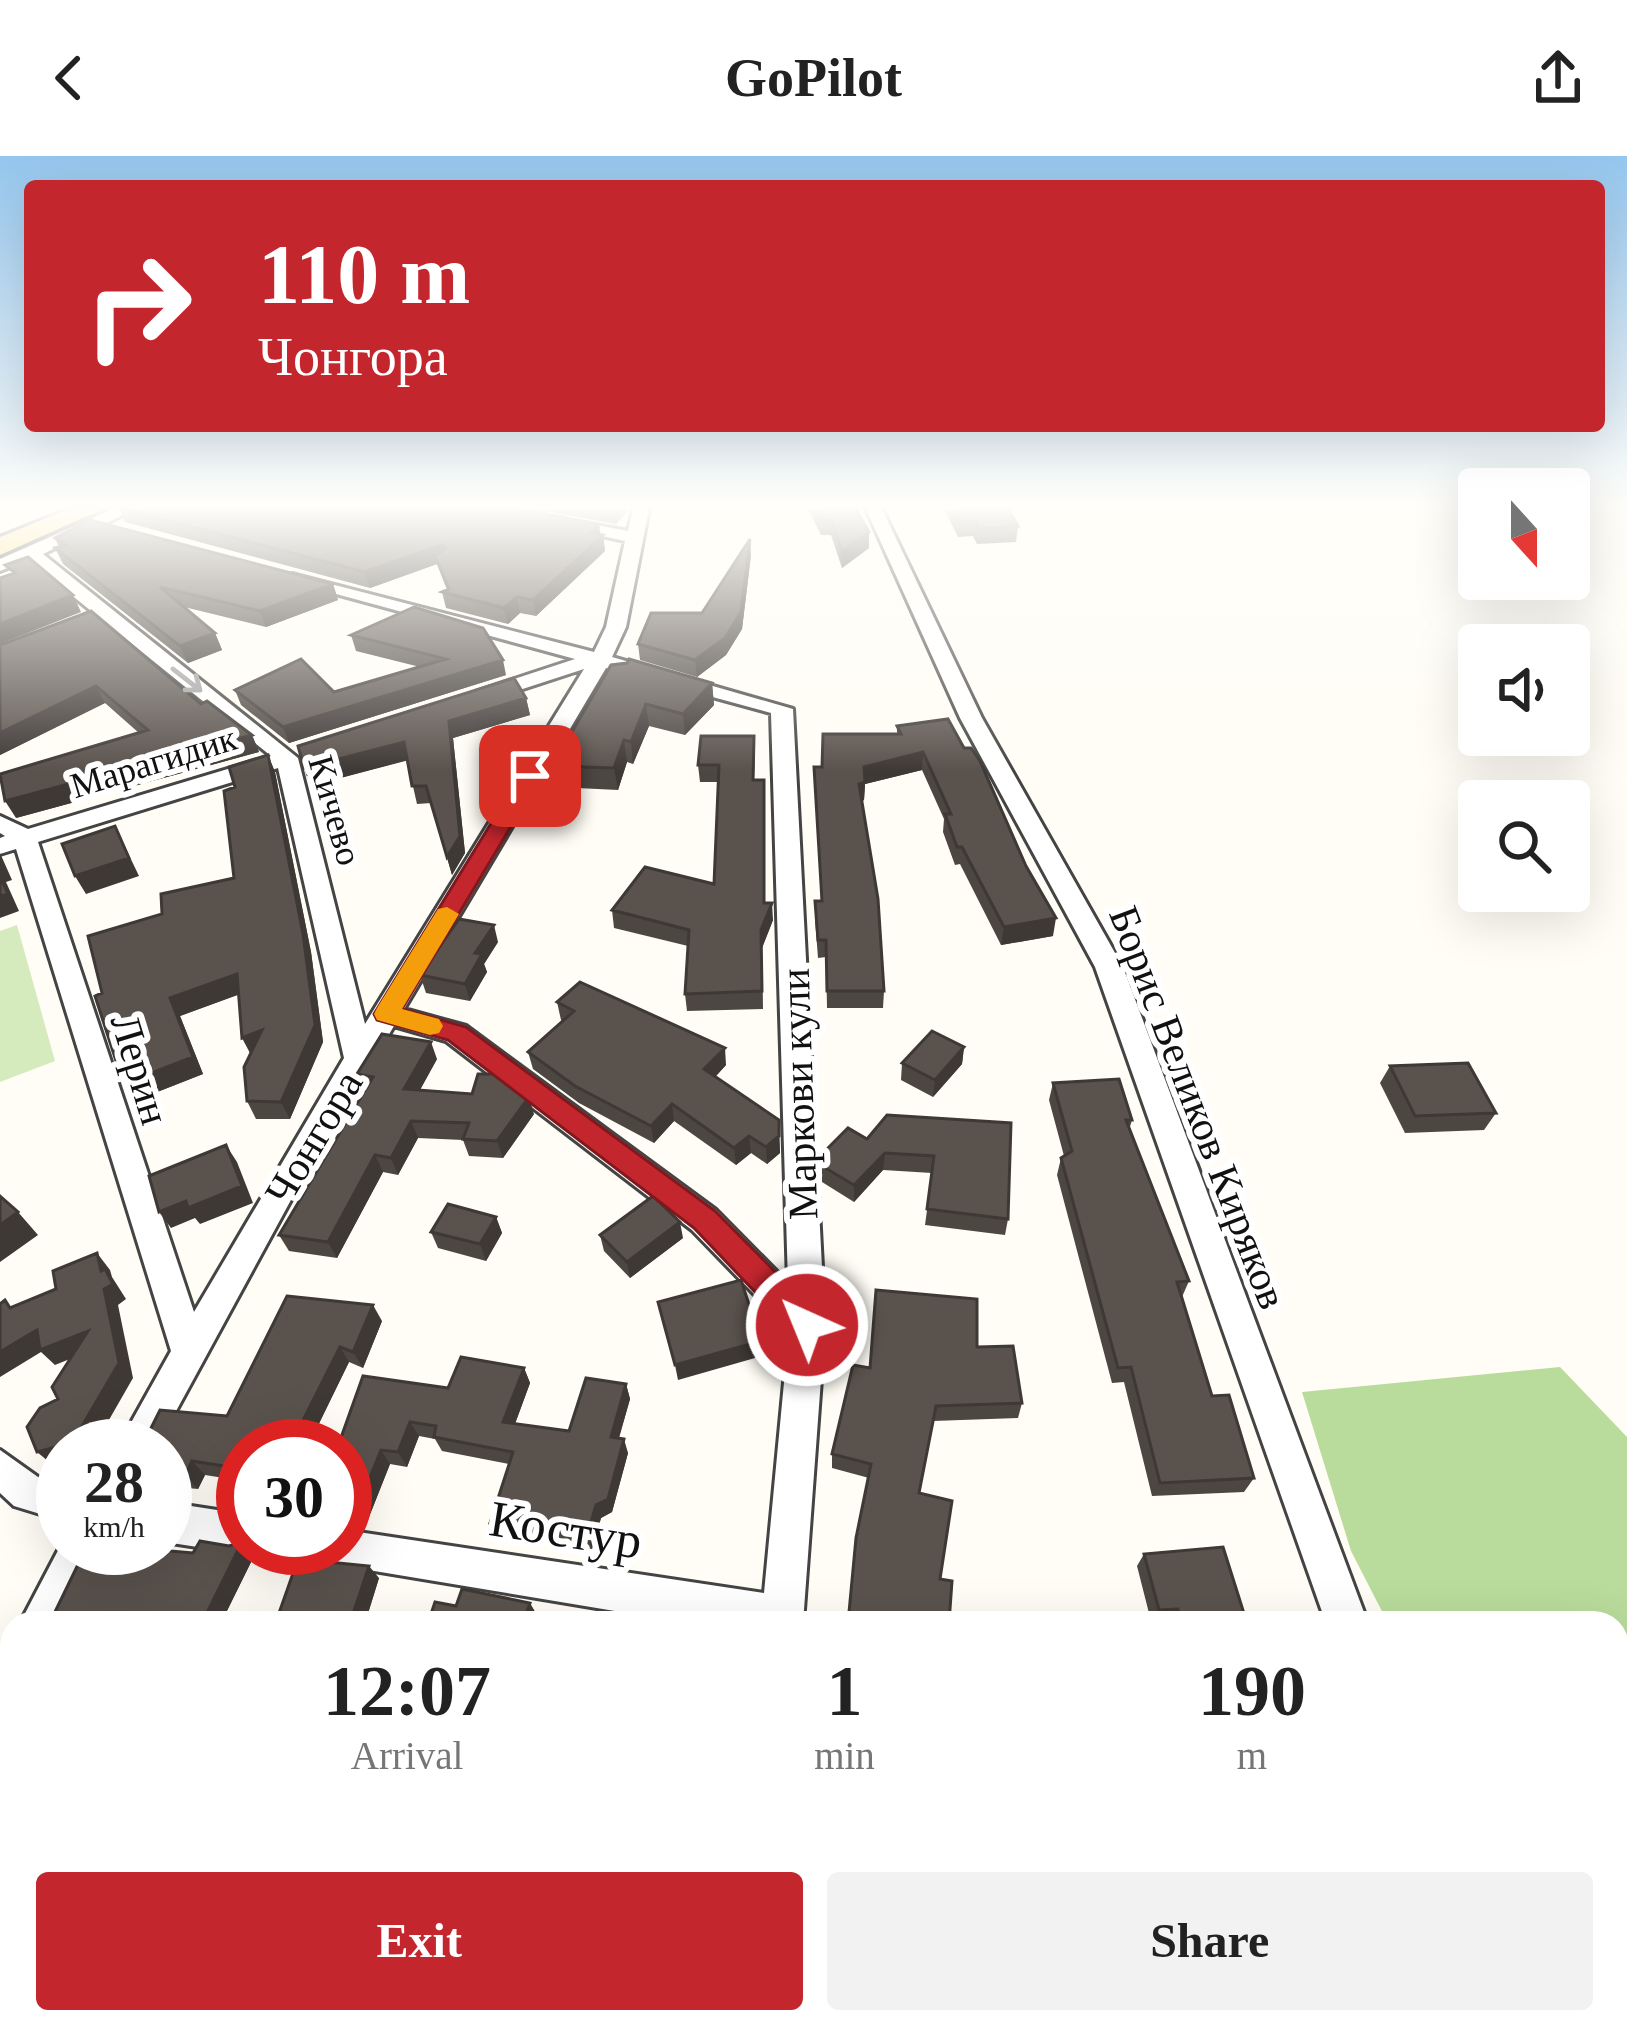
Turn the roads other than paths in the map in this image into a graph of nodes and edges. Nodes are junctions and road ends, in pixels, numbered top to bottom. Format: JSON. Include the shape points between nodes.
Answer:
{"nodes":[{"id":1,"x":72,"y":597,"type":"edge"},
{"id":2,"x":370,"y":597,"type":"edge"},
{"id":3,"x":622,"y":597,"type":"edge"},
{"id":4,"x":915,"y":597,"type":"edge"},
{"id":5,"x":602,"y":657,"type":"junction"},
{"id":6,"x":467,"y":700,"type":"edge"},
{"id":7,"x":298,"y":754,"type":"junction"},
{"id":8,"x":8,"y":836,"type":"edge"},
{"id":9,"x":386,"y":1014,"type":"junction"},
{"id":10,"x":359,"y":1059,"type":"junction"},
{"id":11,"x":807,"y":1325,"type":"junction"},
{"id":12,"x":189,"y":1352,"type":"junction"},
{"id":13,"x":152,"y":1419,"type":"edge"},
{"id":14,"x":0,"y":1468,"type":"edge"},
{"id":15,"x":36,"y":1495,"type":"edge"},
{"id":16,"x":372,"y":1554,"type":"edge"},
{"id":17,"x":66,"y":1575,"type":"edge"},
{"id":18,"x":47,"y":1611,"type":"edge"},
{"id":19,"x":726,"y":1611,"type":"edge"},
{"id":20,"x":783,"y":1611,"type":"edge"},
{"id":21,"x":1343,"y":1611,"type":"edge"}],
"edges":[{"from":1,"to":7,"type":"street","name":"Кичево","one_way":true,"via":[[92,618]]},
{"from":2,"to":5,"type":"street"},
{"from":3,"to":5,"type":"street","name":"Чонгора"},
{"from":4,"to":21,"type":"street","name":"Борис Великов Киряков","via":[[971,718],[1108,968]]},
{"from":5,"to":6,"type":"street"},
{"from":5,"to":9,"type":"street","name":"Чонгора"},
{"from":5,"to":11,"type":"street","name":"Маркови кули","via":[[782,709]]},
{"from":7,"to":8,"type":"street","name":"Марагидик"},
{"from":7,"to":10,"type":"street","name":"Кичево"},
{"from":8,"to":12,"type":"street","name":"Лерин"},
{"from":9,"to":10,"type":"street","name":"Чонгора"},
{"from":9,"to":11,"type":"street","via":[[457,1034],[704,1220]]},
{"from":10,"to":12,"type":"street","name":"Чонгора"},
{"from":11,"to":20,"type":"street","name":"Маркови кули"},
{"from":12,"to":13,"type":"street","name":"Чонгора"},
{"from":14,"to":15,"type":"street"},
{"from":16,"to":19,"type":"street","name":"Костур"},
{"from":17,"to":18,"type":"street"}]}
